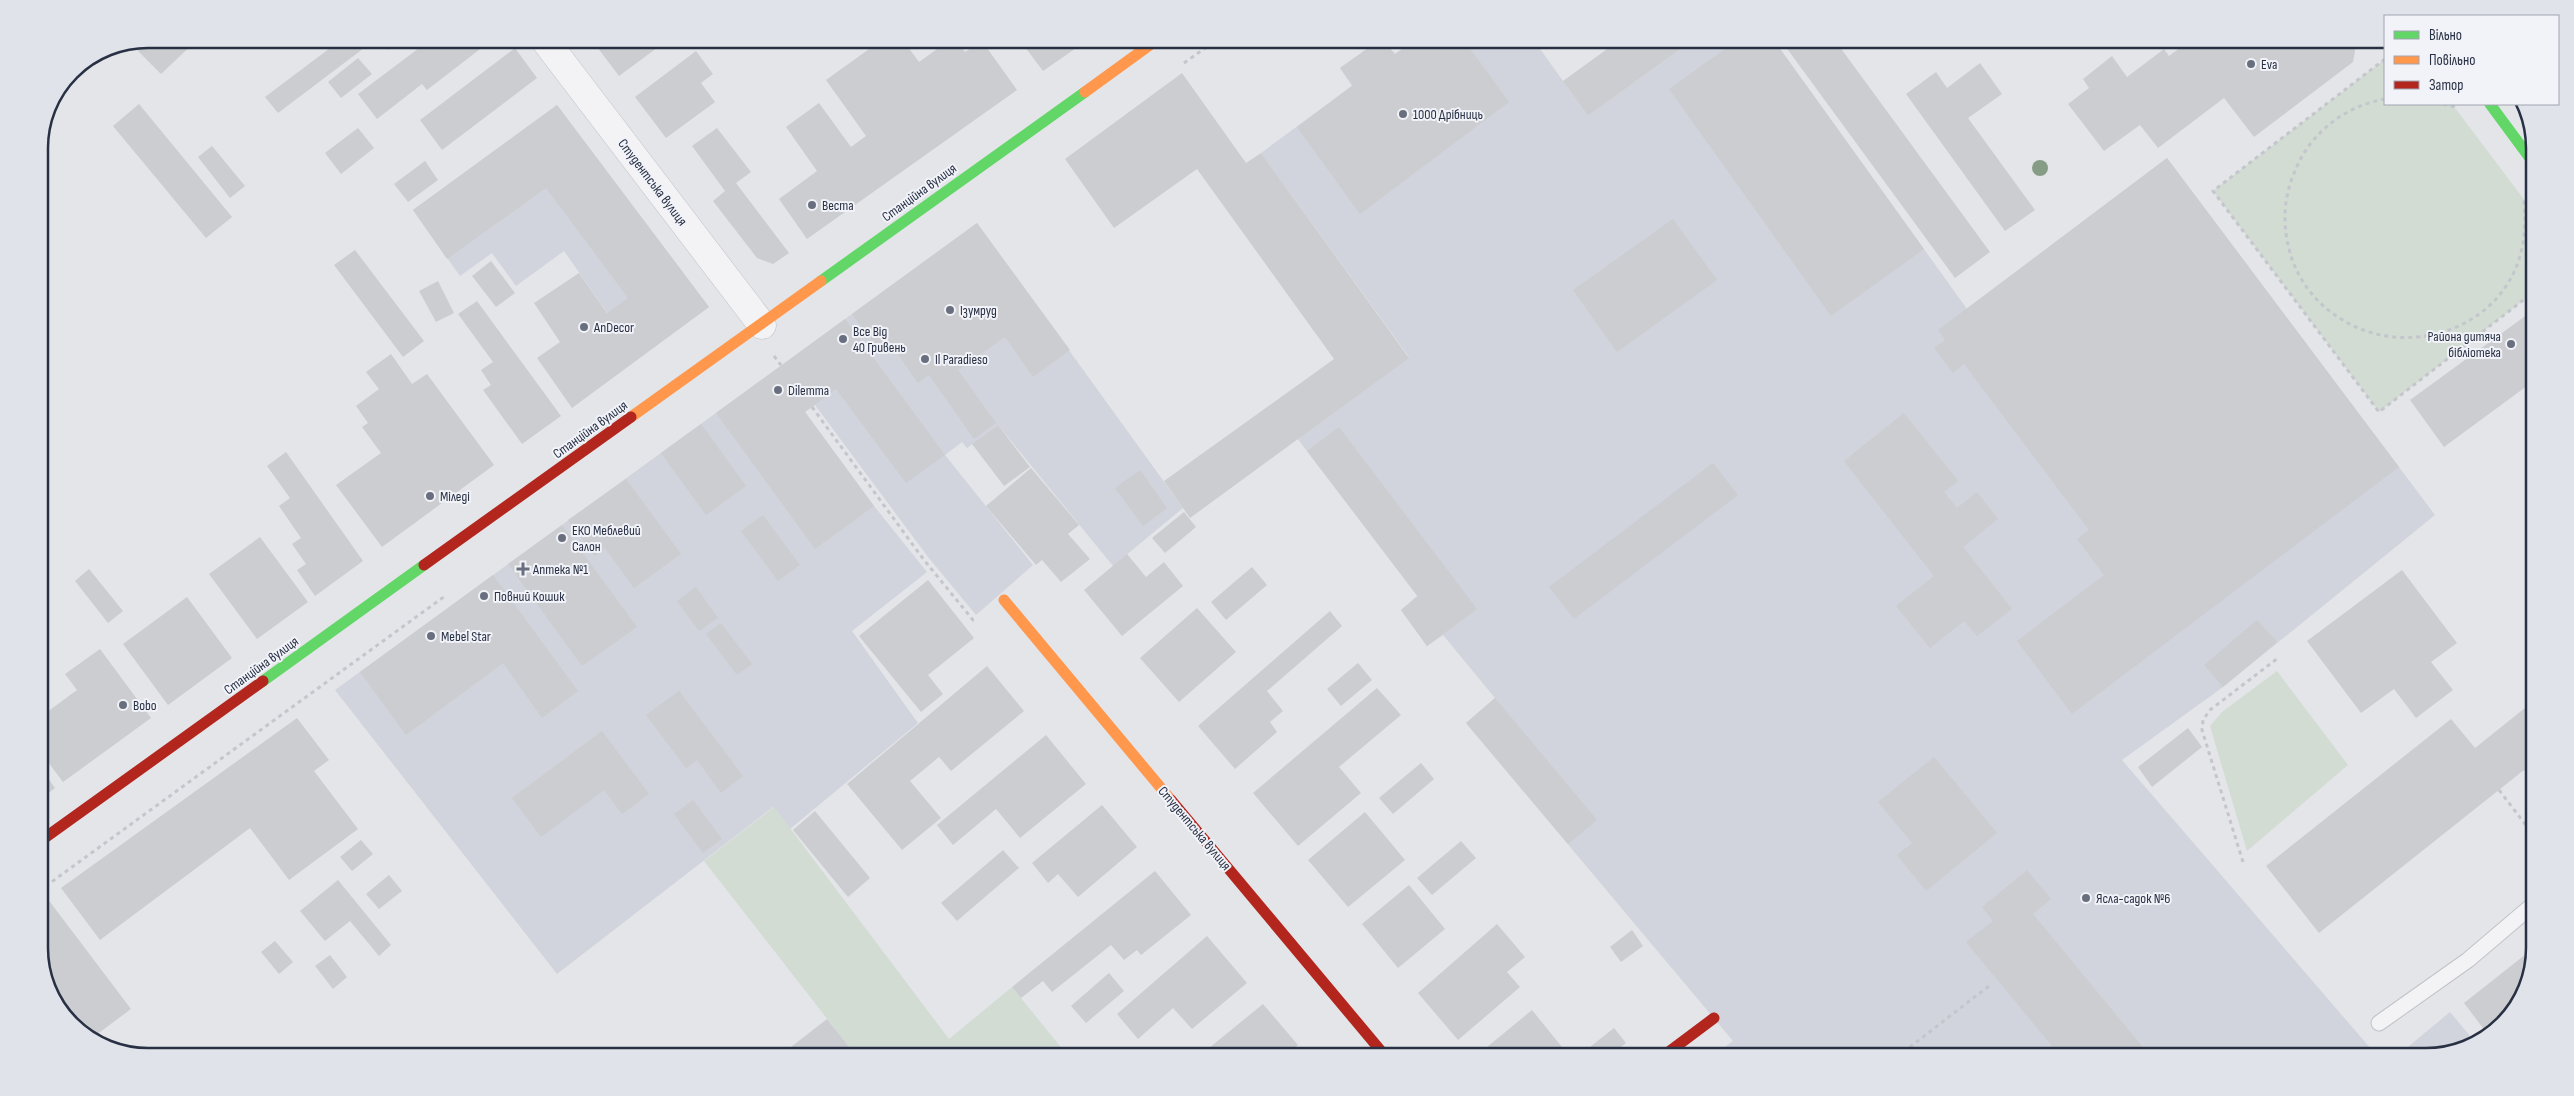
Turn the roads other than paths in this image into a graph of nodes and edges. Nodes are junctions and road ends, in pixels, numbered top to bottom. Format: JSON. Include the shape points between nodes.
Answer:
{"nodes":[{"id":1,"x":551,"y":48,"type":"edge"},
{"id":2,"x":1146,"y":48,"type":"edge"},
{"id":3,"x":2491,"y":105,"type":"edge"},
{"id":4,"x":2526,"y":153,"type":"edge"},
{"id":5,"x":762,"y":325,"type":"junction"},
{"id":6,"x":1004,"y":600,"type":"road end"},
{"id":7,"x":48,"y":836,"type":"edge"},
{"id":8,"x":2526,"y":911,"type":"edge"},
{"id":9,"x":1714,"y":1018,"type":"dead end"},
{"id":10,"x":2379,"y":1023,"type":"dead end"},
{"id":11,"x":1378,"y":1048,"type":"edge"},
{"id":12,"x":1674,"y":1048,"type":"edge"}],
"edges":[{"from":1,"to":5,"type":"street","name":"Студентська вулиця"},
{"from":2,"to":5,"type":"main road","name":"Станційна вулиця"},
{"from":3,"to":4,"type":"main road"},
{"from":5,"to":7,"type":"main road","name":"Станційна вулиця"},
{"from":6,"to":11,"type":"main road","name":"Студентська вулиця"},
{"from":8,"to":10,"type":"lane","via":[[2460,966]]},
{"from":9,"to":12,"type":"main road"}]}
